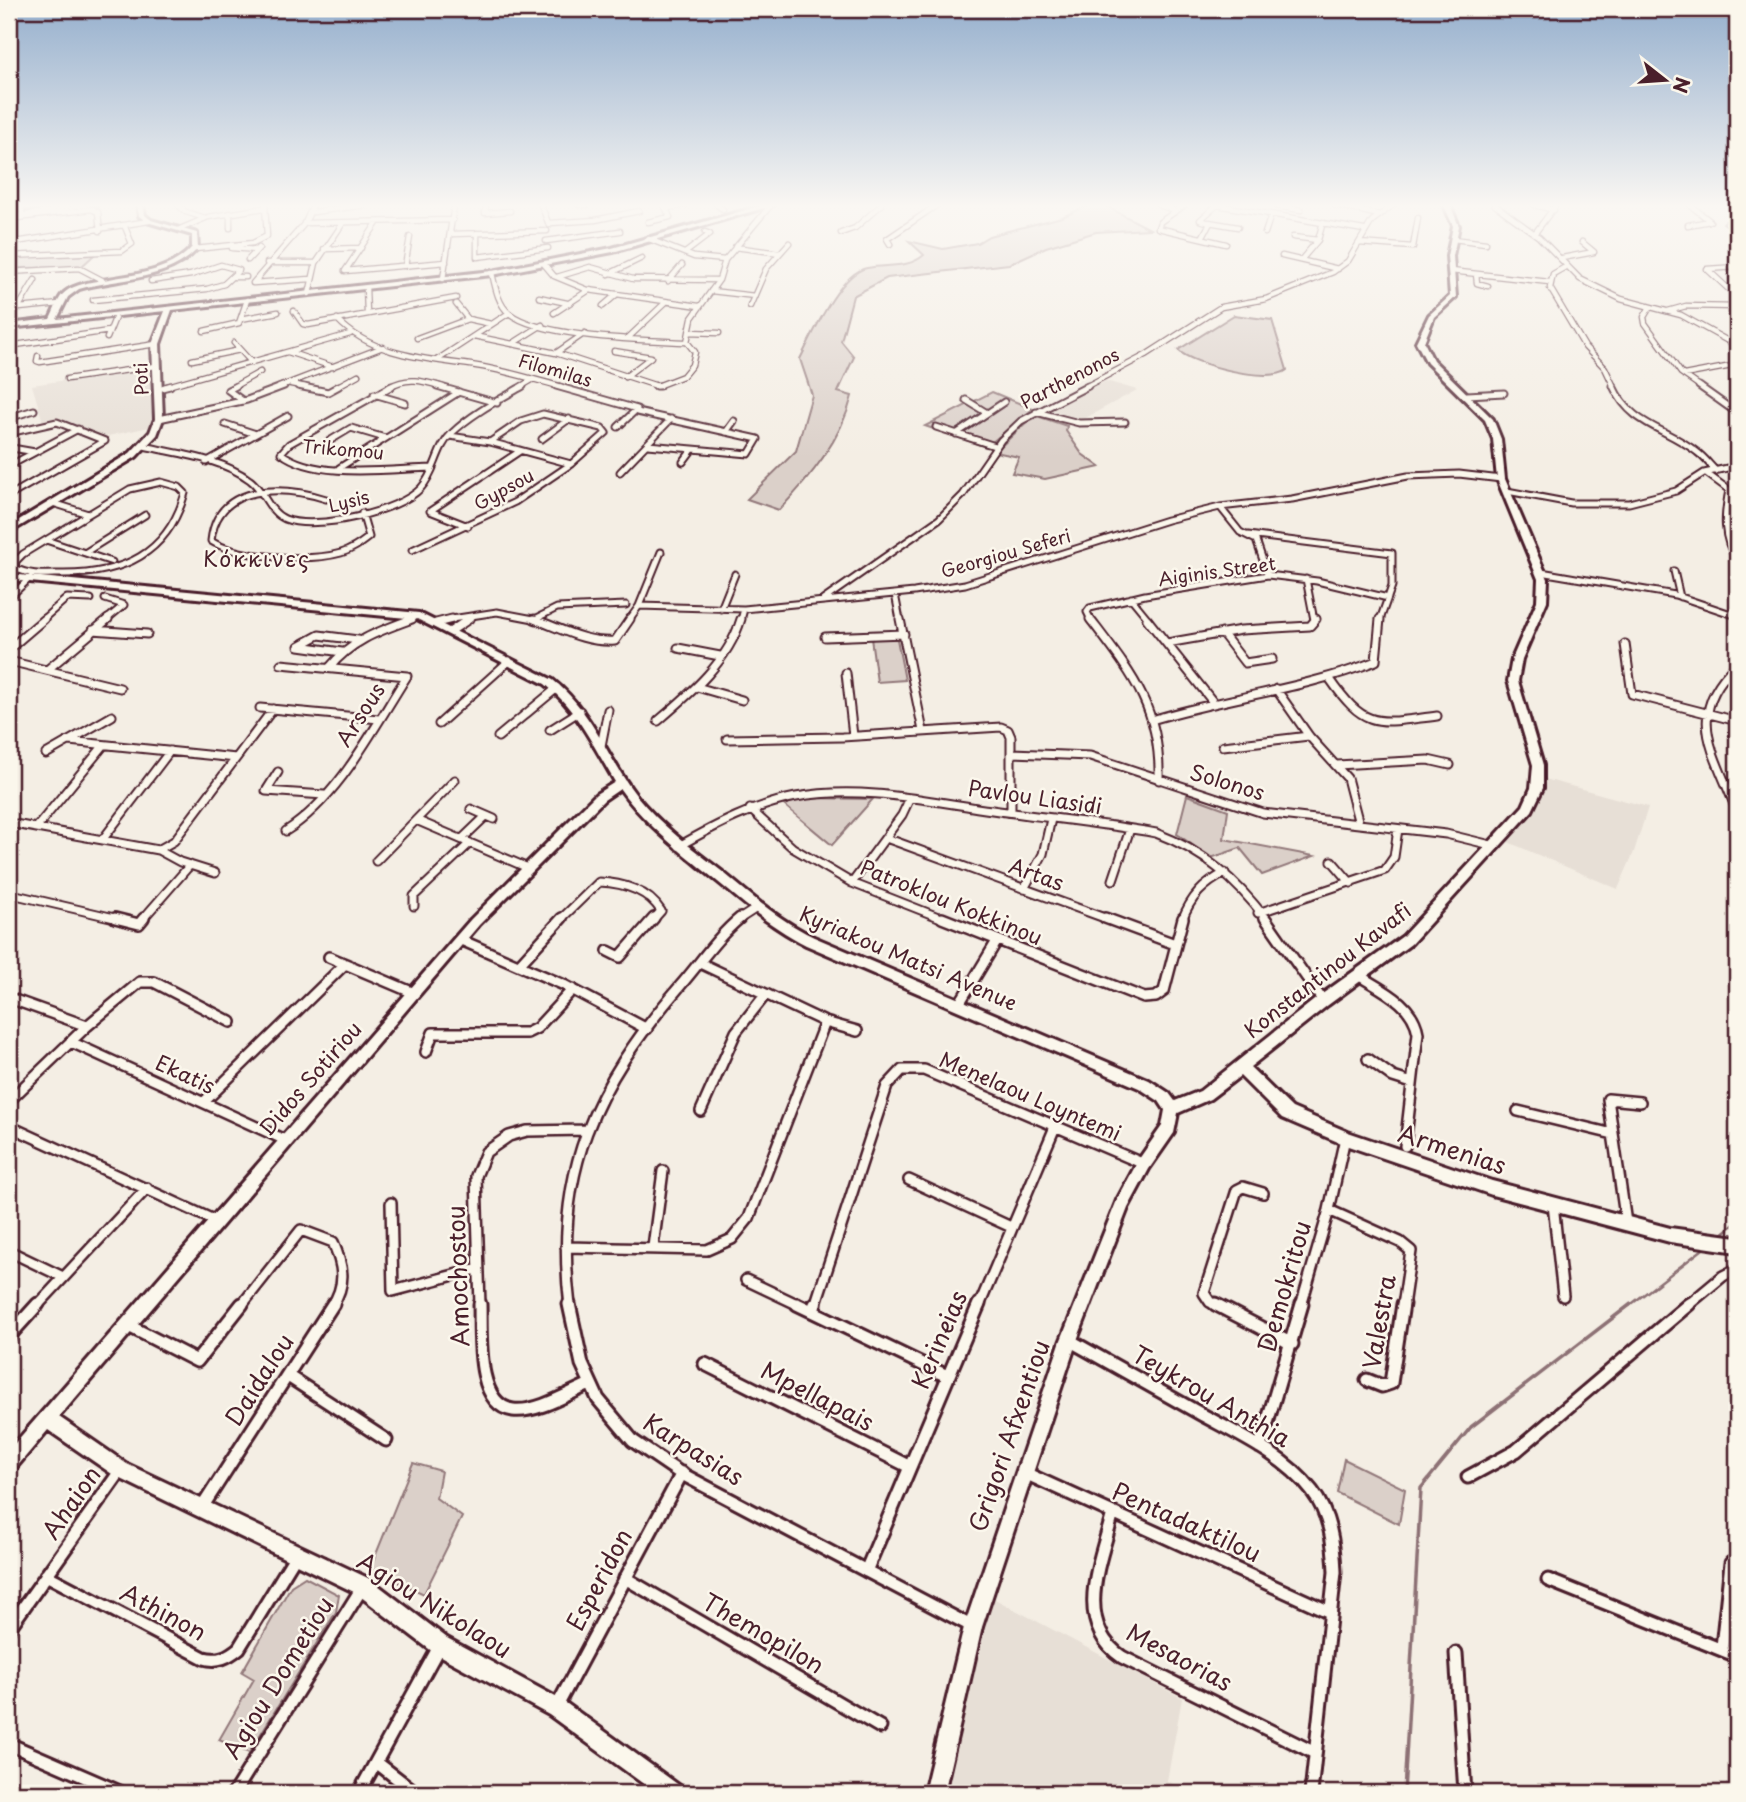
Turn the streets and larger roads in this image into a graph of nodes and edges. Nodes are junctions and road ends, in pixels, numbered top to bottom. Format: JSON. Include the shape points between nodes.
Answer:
{"nodes":[{"id":1,"x":29,"y":289,"type":"edge"},
{"id":2,"x":73,"y":289,"type":"edge"},
{"id":3,"x":152,"y":289,"type":"edge"},
{"id":4,"x":206,"y":289,"type":"edge"},
{"id":5,"x":310,"y":289,"type":"edge"},
{"id":6,"x":354,"y":289,"type":"edge"},
{"id":7,"x":366,"y":289,"type":"edge"},
{"id":8,"x":496,"y":289,"type":"edge"},
{"id":9,"x":757,"y":289,"type":"edge"},
{"id":10,"x":1294,"y":289,"type":"edge"},
{"id":11,"x":1452,"y":289,"type":"edge"},
{"id":12,"x":1552,"y":289,"type":"edge"},
{"id":13,"x":1600,"y":289,"type":"edge"},
{"id":14,"x":589,"y":290,"type":"joint"},
{"id":15,"x":710,"y":291,"type":"joint"},
{"id":16,"x":309,"y":293,"type":"junction"},
{"id":17,"x":617,"y":294,"type":"junction"},
{"id":18,"x":152,"y":295,"type":"junction"},
{"id":19,"x":754,"y":296,"type":"junction"},
{"id":20,"x":539,"y":298,"type":"dead end"},
{"id":21,"x":93,"y":300,"type":"dead end"},
{"id":22,"x":247,"y":300,"type":"junction"},
{"id":23,"x":666,"y":302,"type":"junction"},
{"id":24,"x":567,"y":303,"type":"junction"},
{"id":25,"x":60,"y":304,"type":"junction"},
{"id":26,"x":603,"y":306,"type":"dead end"},
{"id":27,"x":699,"y":306,"type":"junction"},
{"id":28,"x":750,"y":306,"type":"dead end"},
{"id":29,"x":1650,"y":307,"type":"junction"},
{"id":30,"x":1737,"y":307,"type":"edge"},
{"id":31,"x":18,"y":308,"type":"junction"},
{"id":32,"x":9,"y":309,"type":"edge"},
{"id":33,"x":169,"y":309,"type":"junction"},
{"id":34,"x":294,"y":311,"type":"dead end"},
{"id":35,"x":1668,"y":311,"type":"junction"},
{"id":36,"x":278,"y":312,"type":"dead end"},
{"id":37,"x":366,"y":313,"type":"junction"},
{"id":38,"x":509,"y":313,"type":"junction"},
{"id":39,"x":554,"y":313,"type":"dead end"},
{"id":40,"x":115,"y":318,"type":"dead end"},
{"id":41,"x":241,"y":318,"type":"junction"},
{"id":42,"x":337,"y":319,"type":"junction"},
{"id":43,"x":468,"y":319,"type":"junction"},
{"id":44,"x":52,"y":322,"type":"junction"},
{"id":45,"x":491,"y":324,"type":"junction"},
{"id":46,"x":542,"y":325,"type":"junction"},
{"id":47,"x":9,"y":326,"type":"edge"},
{"id":48,"x":204,"y":331,"type":"dead end"},
{"id":49,"x":689,"y":332,"type":"junction"},
{"id":50,"x":584,"y":333,"type":"junction"},
{"id":51,"x":719,"y":333,"type":"dead end"},
{"id":52,"x":350,"y":334,"type":"junction"},
{"id":53,"x":474,"y":336,"type":"junction"},
{"id":54,"x":417,"y":338,"type":"dead end"},
{"id":55,"x":628,"y":338,"type":"junction"},
{"id":56,"x":687,"y":342,"type":"junction"},
{"id":57,"x":234,"y":343,"type":"dead end"},
{"id":58,"x":156,"y":344,"type":"junction"},
{"id":59,"x":512,"y":344,"type":"junction"},
{"id":60,"x":9,"y":346,"type":"edge"},
{"id":61,"x":1737,"y":346,"type":"edge"},
{"id":62,"x":383,"y":347,"type":"junction"},
{"id":63,"x":240,"y":350,"type":"junction"},
{"id":64,"x":614,"y":351,"type":"dead end"},
{"id":65,"x":288,"y":352,"type":"junction"},
{"id":66,"x":556,"y":353,"type":"junction"},
{"id":67,"x":38,"y":356,"type":"dead end"},
{"id":68,"x":191,"y":360,"type":"dead end"},
{"id":69,"x":437,"y":360,"type":"junction"},
{"id":70,"x":252,"y":363,"type":"junction"},
{"id":71,"x":1737,"y":365,"type":"edge"},
{"id":72,"x":156,"y":366,"type":"junction"},
{"id":73,"x":333,"y":367,"type":"junction"},
{"id":74,"x":260,"y":372,"type":"dead end"},
{"id":75,"x":358,"y":375,"type":"dead end"},
{"id":76,"x":1684,"y":375,"type":"junction"},
{"id":77,"x":625,"y":377,"type":"junction"},
{"id":78,"x":67,"y":379,"type":"dead end"},
{"id":79,"x":532,"y":380,"type":"junction"},
{"id":80,"x":290,"y":384,"type":"junction"},
{"id":81,"x":158,"y":389,"type":"junction"},
{"id":82,"x":459,"y":392,"type":"junction"},
{"id":83,"x":1504,"y":393,"type":"dead end"},
{"id":84,"x":374,"y":394,"type":"junction"},
{"id":85,"x":1467,"y":395,"type":"junction"},
{"id":86,"x":967,"y":400,"type":"dead end"},
{"id":87,"x":243,"y":401,"type":"junction"},
{"id":88,"x":1004,"y":401,"type":"dead end"},
{"id":89,"x":497,"y":403,"type":"junction"},
{"id":90,"x":405,"y":404,"type":"dead end"},
{"id":91,"x":34,"y":410,"type":"dead end"},
{"id":92,"x":637,"y":412,"type":"junction"},
{"id":93,"x":1036,"y":412,"type":"junction"},
{"id":94,"x":1737,"y":412,"type":"edge"},
{"id":95,"x":987,"y":413,"type":"junction"},
{"id":96,"x":288,"y":416,"type":"dead end"},
{"id":97,"x":9,"y":418,"type":"edge"},
{"id":98,"x":159,"y":419,"type":"junction"},
{"id":99,"x":569,"y":419,"type":"junction"},
{"id":100,"x":671,"y":419,"type":"junction"},
{"id":101,"x":734,"y":421,"type":"dead end"},
{"id":102,"x":1125,"y":422,"type":"dead end"},
{"id":103,"x":225,"y":424,"type":"dead end"},
{"id":104,"x":618,"y":426,"type":"dead end"},
{"id":105,"x":936,"y":427,"type":"dead end"},
{"id":106,"x":78,"y":429,"type":"junction"},
{"id":107,"x":726,"y":432,"type":"junction"},
{"id":108,"x":9,"y":433,"type":"edge"},
{"id":109,"x":256,"y":434,"type":"junction"},
{"id":110,"x":956,"y":434,"type":"junction"},
{"id":111,"x":450,"y":436,"type":"junction"},
{"id":112,"x":385,"y":438,"type":"junction"},
{"id":113,"x":542,"y":439,"type":"dead end"},
{"id":114,"x":490,"y":442,"type":"junction"},
{"id":115,"x":326,"y":443,"type":"dead end"},
{"id":116,"x":144,"y":446,"type":"junction"},
{"id":117,"x":648,"y":446,"type":"junction"},
{"id":118,"x":995,"y":446,"type":"junction"},
{"id":119,"x":12,"y":448,"type":"dead end"},
{"id":120,"x":692,"y":450,"type":"junction"},
{"id":121,"x":520,"y":451,"type":"junction"},
{"id":122,"x":35,"y":452,"type":"junction"},
{"id":123,"x":206,"y":462,"type":"junction"},
{"id":124,"x":683,"y":462,"type":"dead end"},
{"id":125,"x":571,"y":464,"type":"junction"},
{"id":126,"x":9,"y":466,"type":"edge"},
{"id":127,"x":1737,"y":466,"type":"edge"},
{"id":128,"x":339,"y":468,"type":"junction"},
{"id":129,"x":432,"y":468,"type":"junction"},
{"id":130,"x":1716,"y":471,"type":"junction"},
{"id":131,"x":620,"y":472,"type":"dead end"},
{"id":132,"x":1706,"y":473,"type":"junction"},
{"id":133,"x":1501,"y":479,"type":"junction"},
{"id":134,"x":1507,"y":491,"type":"junction"},
{"id":135,"x":260,"y":493,"type":"junction"},
{"id":136,"x":9,"y":496,"type":"edge"},
{"id":137,"x":326,"y":499,"type":"dead end"},
{"id":138,"x":53,"y":503,"type":"junction"},
{"id":139,"x":1220,"y":507,"type":"junction"},
{"id":140,"x":362,"y":513,"type":"junction"},
{"id":141,"x":88,"y":514,"type":"junction"},
{"id":142,"x":145,"y":515,"type":"dead end"},
{"id":143,"x":468,"y":526,"type":"junction"},
{"id":144,"x":9,"y":530,"type":"edge"},
{"id":145,"x":1248,"y":535,"type":"junction"},
{"id":146,"x":46,"y":540,"type":"junction"},
{"id":147,"x":412,"y":550,"type":"dead end"},
{"id":148,"x":86,"y":552,"type":"junction"},
{"id":149,"x":661,"y":552,"type":"dead end"},
{"id":150,"x":1737,"y":561,"type":"edge"},
{"id":151,"x":112,"y":562,"type":"dead end"},
{"id":152,"x":1674,"y":571,"type":"dead end"},
{"id":153,"x":1541,"y":572,"type":"junction"},
{"id":154,"x":734,"y":574,"type":"dead end"},
{"id":155,"x":1268,"y":575,"type":"junction"},
{"id":156,"x":9,"y":577,"type":"edge"},
{"id":157,"x":30,"y":578,"type":"junction"},
{"id":158,"x":1306,"y":579,"type":"junction"},
{"id":159,"x":895,"y":594,"type":"junction"},
{"id":160,"x":1680,"y":597,"type":"junction"},
{"id":161,"x":9,"y":598,"type":"edge"},
{"id":162,"x":1131,"y":598,"type":"junction"},
{"id":163,"x":1388,"y":598,"type":"junction"},
{"id":164,"x":91,"y":599,"type":"dead end"},
{"id":165,"x":105,"y":599,"type":"dead end"},
{"id":166,"x":821,"y":601,"type":"junction"},
{"id":167,"x":626,"y":605,"type":"dead end"},
{"id":168,"x":639,"y":606,"type":"junction"},
{"id":169,"x":721,"y":609,"type":"junction"},
{"id":170,"x":744,"y":609,"type":"junction"},
{"id":171,"x":481,"y":614,"type":"junction"},
{"id":172,"x":419,"y":616,"type":"junction"},
{"id":173,"x":1737,"y":616,"type":"edge"},
{"id":174,"x":535,"y":619,"type":"junction"},
{"id":175,"x":436,"y":624,"type":"junction"},
{"id":176,"x":93,"y":630,"type":"junction"},
{"id":177,"x":451,"y":631,"type":"junction"},
{"id":178,"x":1222,"y":633,"type":"junction"},
{"id":179,"x":147,"y":634,"type":"dead end"},
{"id":180,"x":904,"y":634,"type":"junction"},
{"id":181,"x":825,"y":637,"type":"dead end"},
{"id":182,"x":358,"y":640,"type":"junction"},
{"id":183,"x":1167,"y":643,"type":"junction"},
{"id":184,"x":1625,"y":644,"type":"dead end"},
{"id":185,"x":678,"y":648,"type":"dead end"},
{"id":186,"x":9,"y":649,"type":"edge"},
{"id":187,"x":342,"y":652,"type":"junction"},
{"id":188,"x":720,"y":656,"type":"junction"},
{"id":189,"x":1272,"y":659,"type":"dead end"},
{"id":190,"x":9,"y":661,"type":"edge"},
{"id":191,"x":509,"y":661,"type":"junction"},
{"id":192,"x":281,"y":664,"type":"dead end"},
{"id":193,"x":1737,"y":664,"type":"edge"},
{"id":194,"x":329,"y":668,"type":"junction"},
{"id":195,"x":47,"y":670,"type":"junction"},
{"id":196,"x":846,"y":673,"type":"dead end"},
{"id":197,"x":1330,"y":679,"type":"junction"},
{"id":198,"x":696,"y":687,"type":"junction"},
{"id":199,"x":120,"y":688,"type":"dead end"},
{"id":200,"x":557,"y":688,"type":"junction"},
{"id":201,"x":1276,"y":689,"type":"junction"},
{"id":202,"x":742,"y":700,"type":"dead end"},
{"id":203,"x":1213,"y":702,"type":"junction"},
{"id":204,"x":260,"y":708,"type":"dead end"},
{"id":205,"x":273,"y":709,"type":"junction"},
{"id":206,"x":580,"y":710,"type":"junction"},
{"id":207,"x":608,"y":710,"type":"dead end"},
{"id":208,"x":1705,"y":711,"type":"junction"},
{"id":209,"x":112,"y":716,"type":"dead end"},
{"id":210,"x":1437,"y":716,"type":"dead end"},
{"id":211,"x":379,"y":719,"type":"junction"},
{"id":212,"x":1155,"y":719,"type":"junction"},
{"id":213,"x":658,"y":721,"type":"dead end"},
{"id":214,"x":1737,"y":722,"type":"edge"},
{"id":215,"x":439,"y":724,"type":"dead end"},
{"id":216,"x":550,"y":730,"type":"dead end"},
{"id":217,"x":923,"y":731,"type":"junction"},
{"id":218,"x":853,"y":736,"type":"junction"},
{"id":219,"x":1310,"y":736,"type":"junction"},
{"id":220,"x":498,"y":737,"type":"dead end"},
{"id":221,"x":727,"y":739,"type":"dead end"},
{"id":222,"x":69,"y":741,"type":"junction"},
{"id":223,"x":104,"y":745,"type":"junction"},
{"id":224,"x":601,"y":746,"type":"junction"},
{"id":225,"x":1223,"y":746,"type":"dead end"},
{"id":226,"x":170,"y":751,"type":"junction"},
{"id":227,"x":1012,"y":753,"type":"junction"},
{"id":228,"x":46,"y":754,"type":"dead end"},
{"id":229,"x":236,"y":758,"type":"junction"},
{"id":230,"x":1337,"y":765,"type":"junction"},
{"id":231,"x":1450,"y":765,"type":"dead end"},
{"id":232,"x":278,"y":772,"type":"dead end"},
{"id":233,"x":455,"y":780,"type":"dead end"},
{"id":234,"x":1159,"y":780,"type":"junction"},
{"id":235,"x":622,"y":783,"type":"junction"},
{"id":236,"x":324,"y":796,"type":"junction"},
{"id":237,"x":910,"y":798,"type":"junction"},
{"id":238,"x":471,"y":809,"type":"dead end"},
{"id":239,"x":750,"y":809,"type":"junction"},
{"id":240,"x":1011,"y":812,"type":"junction"},
{"id":241,"x":1737,"y":812,"type":"edge"},
{"id":242,"x":1051,"y":819,"type":"junction"},
{"id":243,"x":416,"y":820,"type":"junction"},
{"id":244,"x":9,"y":823,"type":"edge"},
{"id":245,"x":1359,"y":824,"type":"junction"},
{"id":246,"x":37,"y":827,"type":"junction"},
{"id":247,"x":1130,"y":829,"type":"junction"},
{"id":248,"x":1398,"y":829,"type":"junction"},
{"id":249,"x":286,"y":831,"type":"dead end"},
{"id":250,"x":886,"y":838,"type":"junction"},
{"id":251,"x":103,"y":839,"type":"junction"},
{"id":252,"x":466,"y":841,"type":"junction"},
{"id":253,"x":679,"y":846,"type":"junction"},
{"id":254,"x":1494,"y":846,"type":"junction"},
{"id":255,"x":158,"y":850,"type":"junction"},
{"id":256,"x":376,"y":861,"type":"dead end"},
{"id":257,"x":1332,"y":861,"type":"dead end"},
{"id":258,"x":190,"y":865,"type":"junction"},
{"id":259,"x":528,"y":868,"type":"junction"},
{"id":260,"x":215,"y":873,"type":"dead end"},
{"id":261,"x":1225,"y":873,"type":"junction"},
{"id":262,"x":1113,"y":880,"type":"dead end"},
{"id":263,"x":852,"y":883,"type":"junction"},
{"id":264,"x":1352,"y":883,"type":"junction"},
{"id":265,"x":1024,"y":889,"type":"junction"},
{"id":266,"x":16,"y":895,"type":"dead end"},
{"id":267,"x":414,"y":906,"type":"dead end"},
{"id":268,"x":755,"y":909,"type":"junction"},
{"id":269,"x":1258,"y":913,"type":"junction"},
{"id":270,"x":461,"y":940,"type":"junction"},
{"id":271,"x":997,"y":941,"type":"junction"},
{"id":272,"x":1175,"y":944,"type":"junction"},
{"id":273,"x":608,"y":951,"type":"dead end"},
{"id":274,"x":329,"y":957,"type":"dead end"},
{"id":275,"x":700,"y":963,"type":"junction"},
{"id":276,"x":345,"y":964,"type":"junction"},
{"id":277,"x":519,"y":965,"type":"junction"},
{"id":278,"x":1358,"y":975,"type":"junction"},
{"id":279,"x":573,"y":989,"type":"junction"},
{"id":280,"x":414,"y":993,"type":"junction"},
{"id":281,"x":766,"y":994,"type":"junction"},
{"id":282,"x":9,"y":998,"type":"edge"},
{"id":283,"x":1323,"y":1001,"type":"junction"},
{"id":284,"x":960,"y":1004,"type":"junction"},
{"id":285,"x":231,"y":1022,"type":"dead end"},
{"id":286,"x":825,"y":1022,"type":"junction"},
{"id":287,"x":87,"y":1026,"type":"junction"},
{"id":288,"x":647,"y":1029,"type":"junction"},
{"id":289,"x":857,"y":1031,"type":"dead end"},
{"id":290,"x":71,"y":1042,"type":"junction"},
{"id":291,"x":426,"y":1052,"type":"dead end"},
{"id":292,"x":1368,"y":1059,"type":"dead end"},
{"id":293,"x":1241,"y":1068,"type":"junction"},
{"id":294,"x":1412,"y":1083,"type":"junction"},
{"id":295,"x":9,"y":1101,"type":"edge"},
{"id":296,"x":204,"y":1102,"type":"junction"},
{"id":297,"x":1640,"y":1102,"type":"dead end"},
{"id":298,"x":1172,"y":1109,"type":"junction"},
{"id":299,"x":701,"y":1111,"type":"dead end"},
{"id":300,"x":1518,"y":1111,"type":"dead end"},
{"id":301,"x":9,"y":1126,"type":"edge"},
{"id":302,"x":1055,"y":1127,"type":"junction"},
{"id":303,"x":586,"y":1130,"type":"junction"},
{"id":304,"x":1613,"y":1134,"type":"junction"},
{"id":305,"x":1345,"y":1138,"type":"junction"},
{"id":306,"x":285,"y":1140,"type":"junction"},
{"id":307,"x":1405,"y":1146,"type":"dead end"},
{"id":308,"x":1144,"y":1164,"type":"junction"},
{"id":309,"x":663,"y":1171,"type":"dead end"},
{"id":310,"x":909,"y":1180,"type":"dead end"},
{"id":311,"x":147,"y":1188,"type":"junction"},
{"id":312,"x":1264,"y":1193,"type":"dead end"},
{"id":313,"x":391,"y":1203,"type":"dead end"},
{"id":314,"x":1553,"y":1204,"type":"junction"},
{"id":315,"x":1329,"y":1210,"type":"junction"},
{"id":316,"x":218,"y":1222,"type":"junction"},
{"id":317,"x":1626,"y":1223,"type":"junction"},
{"id":318,"x":1011,"y":1227,"type":"junction"},
{"id":319,"x":1670,"y":1235,"type":"joint"},
{"id":320,"x":1737,"y":1245,"type":"edge"},
{"id":321,"x":566,"y":1247,"type":"junction"},
{"id":322,"x":653,"y":1247,"type":"junction"},
{"id":323,"x":9,"y":1251,"type":"edge"},
{"id":324,"x":478,"y":1269,"type":"junction"},
{"id":325,"x":1737,"y":1269,"type":"edge"},
{"id":326,"x":63,"y":1277,"type":"junction"},
{"id":327,"x":746,"y":1280,"type":"dead end"},
{"id":328,"x":1563,"y":1296,"type":"dead end"},
{"id":329,"x":813,"y":1311,"type":"junction"},
{"id":330,"x":129,"y":1326,"type":"junction"},
{"id":331,"x":9,"y":1336,"type":"edge"},
{"id":332,"x":1069,"y":1340,"type":"junction"},
{"id":333,"x":1292,"y":1344,"type":"junction"},
{"id":334,"x":705,"y":1364,"type":"dead end"},
{"id":335,"x":288,"y":1376,"type":"junction"},
{"id":336,"x":947,"y":1376,"type":"junction"},
{"id":337,"x":1367,"y":1380,"type":"dead end"},
{"id":338,"x":590,"y":1384,"type":"junction"},
{"id":339,"x":47,"y":1419,"type":"junction"},
{"id":340,"x":386,"y":1440,"type":"dead end"},
{"id":341,"x":1261,"y":1447,"type":"junction"},
{"id":342,"x":9,"y":1463,"type":"edge"},
{"id":343,"x":910,"y":1467,"type":"junction"},
{"id":344,"x":121,"y":1470,"type":"junction"},
{"id":345,"x":682,"y":1473,"type":"junction"},
{"id":346,"x":1025,"y":1473,"type":"junction"},
{"id":347,"x":1468,"y":1477,"type":"dead end"},
{"id":348,"x":201,"y":1509,"type":"junction"},
{"id":349,"x":1113,"y":1513,"type":"junction"},
{"id":350,"x":296,"y":1555,"type":"junction"},
{"id":351,"x":1731,"y":1563,"type":"dead end"},
{"id":352,"x":866,"y":1571,"type":"junction"},
{"id":353,"x":46,"y":1575,"type":"junction"},
{"id":354,"x":625,"y":1578,"type":"junction"},
{"id":355,"x":1549,"y":1580,"type":"dead end"},
{"id":356,"x":363,"y":1586,"type":"junction"},
{"id":357,"x":1330,"y":1612,"type":"junction"},
{"id":358,"x":973,"y":1627,"type":"junction"},
{"id":359,"x":9,"y":1628,"type":"edge"},
{"id":360,"x":440,"y":1645,"type":"junction"},
{"id":361,"x":1722,"y":1647,"type":"junction"},
{"id":362,"x":1456,"y":1653,"type":"dead end"},
{"id":363,"x":1737,"y":1656,"type":"edge"},
{"id":364,"x":556,"y":1708,"type":"junction"},
{"id":365,"x":880,"y":1727,"type":"dead end"},
{"id":366,"x":9,"y":1744,"type":"edge"},
{"id":367,"x":1315,"y":1753,"type":"junction"},
{"id":368,"x":376,"y":1762,"type":"junction"},
{"id":369,"x":122,"y":1793,"type":"edge"},
{"id":370,"x":234,"y":1793,"type":"edge"},
{"id":371,"x":359,"y":1793,"type":"edge"},
{"id":372,"x":416,"y":1793,"type":"edge"},
{"id":373,"x":673,"y":1793,"type":"edge"},
{"id":374,"x":934,"y":1793,"type":"edge"},
{"id":375,"x":1311,"y":1793,"type":"edge"},
{"id":376,"x":1465,"y":1793,"type":"edge"}],
"edges":[{"from":1,"to":31,"type":"street"},
{"from":2,"to":25,"type":"street"},
{"from":3,"to":18,"type":"street"},
{"from":4,"to":18,"type":"street"},
{"from":5,"to":16,"type":"street"},
{"from":6,"to":16,"type":"street"},
{"from":7,"to":37,"type":"street"},
{"from":8,"to":38,"type":"street"},
{"from":9,"to":19,"type":"street"},
{"from":10,"to":93,"type":"street","name":"Parthenonos","via":[[1204,315],[1146,355]]},
{"from":11,"to":85,"type":"street","via":[[1453,297],[1431,316],[1420,342],[1430,361]]},
{"from":12,"to":130,"type":"street","via":[[1585,347],[1605,368],[1621,404],[1696,451]]},
{"from":13,"to":29,"type":"street"},
{"from":14,"to":17,"type":"street"},
{"from":14,"to":24,"type":"street"},
{"from":15,"to":19,"type":"street"},
{"from":15,"to":27,"type":"street"},
{"from":16,"to":22,"type":"street"},
{"from":17,"to":23,"type":"street"},
{"from":17,"to":26,"type":"street"},
{"from":18,"to":21,"type":"street"},
{"from":19,"to":28,"type":"street"},
{"from":20,"to":24,"type":"street"},
{"from":22,"to":33,"type":"street"},
{"from":22,"to":41,"type":"street"},
{"from":23,"to":27,"type":"street"},
{"from":23,"to":55,"type":"street"},
{"from":24,"to":39,"type":"street"},
{"from":25,"to":31,"type":"street"},
{"from":25,"to":44,"type":"street"},
{"from":27,"to":49,"type":"street"},
{"from":29,"to":35,"type":"street"},
{"from":29,"to":76,"type":"street","via":[[1645,323]]},
{"from":30,"to":35,"type":"street","via":[[1685,306]]},
{"from":31,"to":32,"type":"street"},
{"from":33,"to":44,"type":"street"},
{"from":33,"to":58,"type":"street","name":"Poti"},
{"from":34,"to":42,"type":"street","via":[[306,325]]},
{"from":35,"to":61,"type":"street"},
{"from":36,"to":41,"type":"street"},
{"from":37,"to":42,"type":"street"},
{"from":37,"to":43,"type":"street","via":[[456,301]]},
{"from":38,"to":45,"type":"street"},
{"from":38,"to":46,"type":"street"},
{"from":40,"to":60,"type":"street","via":[[108,334]]},
{"from":41,"to":48,"type":"street","via":[[238,324]]},
{"from":42,"to":52,"type":"street"},
{"from":43,"to":45,"type":"street"},
{"from":43,"to":54,"type":"street"},
{"from":44,"to":47,"type":"street"},
{"from":45,"to":53,"type":"street"},
{"from":46,"to":50,"type":"street"},
{"from":46,"to":59,"type":"street"},
{"from":49,"to":51,"type":"street"},
{"from":49,"to":56,"type":"street"},
{"from":50,"to":55,"type":"street"},
{"from":50,"to":66,"type":"street"},
{"from":52,"to":62,"type":"street","name":"Filomilas"},
{"from":52,"to":65,"type":"street"},
{"from":53,"to":59,"type":"street"},
{"from":53,"to":69,"type":"street"},
{"from":55,"to":56,"type":"street"},
{"from":56,"to":77,"type":"street","via":[[694,349],[695,361],[674,382],[653,385]]},
{"from":57,"to":63,"type":"street"},
{"from":58,"to":67,"type":"street","via":[[40,362]]},
{"from":58,"to":72,"type":"street","name":"Poti"},
{"from":59,"to":66,"type":"street"},
{"from":62,"to":69,"type":"street","name":"Filomilas"},
{"from":62,"to":73,"type":"street"},
{"from":63,"to":68,"type":"street"},
{"from":63,"to":70,"type":"street"},
{"from":64,"to":77,"type":"street","via":[[651,357]]},
{"from":65,"to":70,"type":"street"},
{"from":65,"to":73,"type":"street"},
{"from":66,"to":77,"type":"street"},
{"from":69,"to":79,"type":"street","name":"Filomilas"},
{"from":70,"to":81,"type":"street"},
{"from":71,"to":76,"type":"street"},
{"from":72,"to":78,"type":"street"},
{"from":72,"to":81,"type":"street","name":"Poti"},
{"from":73,"to":80,"type":"street"},
{"from":74,"to":87,"type":"street","via":[[228,388]]},
{"from":75,"to":80,"type":"street","via":[[328,392]]},
{"from":76,"to":94,"type":"street"},
{"from":79,"to":89,"type":"street","name":"Lysis"},
{"from":79,"to":92,"type":"street","name":"Filomilas"},
{"from":80,"to":87,"type":"street"},
{"from":81,"to":98,"type":"street","name":"Poti"},
{"from":82,"to":84,"type":"street","name":"Trikomou","via":[[409,380]]},
{"from":82,"to":89,"type":"street","name":"Trikomou"},
{"from":82,"to":112,"type":"street"},
{"from":83,"to":85,"type":"street"},
{"from":84,"to":90,"type":"street"},
{"from":84,"to":128,"type":"street","name":"Trikomou","via":[[282,451],[284,457],[299,463]]},
{"from":85,"to":133,"type":"street","via":[[1493,428]]},
{"from":86,"to":95,"type":"street"},
{"from":87,"to":98,"type":"street"},
{"from":88,"to":95,"type":"street"},
{"from":89,"to":111,"type":"street","name":"Lysis"},
{"from":91,"to":97,"type":"street"},
{"from":92,"to":100,"type":"street","name":"Filomilas"},
{"from":92,"to":104,"type":"street"},
{"from":93,"to":102,"type":"street","via":[[1079,423]]},
{"from":93,"to":118,"type":"street","name":"Parthenonos","via":[[1006,432]]},
{"from":95,"to":110,"type":"street"},
{"from":96,"to":109,"type":"street"},
{"from":98,"to":116,"type":"street","name":"Poti"},
{"from":99,"to":113,"type":"street"},
{"from":99,"to":114,"type":"street","via":[[535,413]]},
{"from":99,"to":125,"type":"street","name":"Gypsou","via":[[606,431]]},
{"from":100,"to":107,"type":"street","name":"Filomilas"},
{"from":100,"to":117,"type":"street"},
{"from":101,"to":107,"type":"street"},
{"from":103,"to":109,"type":"street"},
{"from":105,"to":110,"type":"street"},
{"from":106,"to":108,"type":"street","via":[[57,422]]},
{"from":106,"to":122,"type":"street"},
{"from":106,"to":136,"type":"street","via":[[105,441]]},
{"from":107,"to":120,"type":"street","name":"Filomilas","via":[[758,439],[748,454]]},
{"from":109,"to":123,"type":"street"},
{"from":110,"to":118,"type":"street"},
{"from":111,"to":114,"type":"street"},
{"from":111,"to":129,"type":"street","name":"Lysis"},
{"from":112,"to":115,"type":"street","via":[[351,428]]},
{"from":112,"to":128,"type":"street"},
{"from":114,"to":121,"type":"street"},
{"from":116,"to":123,"type":"street","name":"Lysis"},
{"from":116,"to":138,"type":"street"},
{"from":117,"to":120,"type":"street"},
{"from":117,"to":131,"type":"street"},
{"from":118,"to":166,"type":"street","name":"Parthenonos","via":[[961,496],[932,526]]},
{"from":119,"to":122,"type":"street"},
{"from":120,"to":124,"type":"street"},
{"from":121,"to":125,"type":"street"},
{"from":121,"to":143,"type":"street","name":"Gypsou","via":[[430,511]]},
{"from":122,"to":126,"type":"street"},
{"from":123,"to":135,"type":"street","name":"Lysis","via":[[242,475]]},
{"from":125,"to":143,"type":"street","name":"Gypsou","via":[[527,495]]},
{"from":127,"to":130,"type":"street"},
{"from":128,"to":129,"type":"street","name":"Trikomou"},
{"from":129,"to":140,"type":"street","name":"Lysis","via":[[414,495]]},
{"from":130,"to":132,"type":"street"},
{"from":132,"to":134,"type":"street","via":[[1671,493],[1605,507]]},
{"from":132,"to":150,"type":"street","via":[[1729,490],[1725,544]]},
{"from":133,"to":134,"type":"street"},
{"from":133,"to":139,"type":"street","name":"Georgiou Seferi","via":[[1459,474],[1408,476],[1292,499]]},
{"from":134,"to":153,"type":"street"},
{"from":135,"to":137,"type":"street","via":[[293,490]]},
{"from":135,"to":140,"type":"street","name":"Lysis","via":[[280,517],[295,522],[325,522]]},
{"from":135,"to":140,"type":"street","via":[[230,503],[219,512],[211,533],[213,544],[233,550],[335,556],[369,537]]},
{"from":138,"to":141,"type":"street"},
{"from":138,"to":144,"type":"street"},
{"from":139,"to":145,"type":"street","via":[[1240,532]]},
{"from":139,"to":159,"type":"street","name":"Georgiou Seferi","via":[[965,584]]},
{"from":141,"to":146,"type":"street"},
{"from":141,"to":146,"type":"street","via":[[143,484],[169,484],[185,493],[167,535],[114,570],[91,574],[15,569],[18,558]]},
{"from":142,"to":148,"type":"street"},
{"from":143,"to":147,"type":"street"},
{"from":145,"to":155,"type":"street","via":[[1258,544]]},
{"from":145,"to":163,"type":"street","via":[[1392,553]]},
{"from":146,"to":148,"type":"street"},
{"from":148,"to":151,"type":"street"},
{"from":149,"to":168,"type":"street"},
{"from":152,"to":160,"type":"street"},
{"from":153,"to":160,"type":"street"},
{"from":153,"to":254,"type":"street","name":"Konstantinou Kavafi","via":[[1542,601],[1517,659],[1513,681],[1535,748],[1537,788],[1528,808]]},
{"from":154,"to":169,"type":"street"},
{"from":155,"to":158,"type":"street","name":"Aiginis Street"},
{"from":155,"to":162,"type":"street","name":"Aiginis Street"},
{"from":156,"to":157,"type":"street","name":"Kyriakou Matsi Avenue"},
{"from":157,"to":161,"type":"street"},
{"from":157,"to":172,"type":"street","name":"Kyriakou Matsi Avenue"},
{"from":158,"to":163,"type":"street","name":"Aiginis Street"},
{"from":158,"to":178,"type":"street","via":[[1316,618],[1313,624]]},
{"from":159,"to":166,"type":"street","name":"Georgiou Seferi"},
{"from":159,"to":180,"type":"street"},
{"from":160,"to":173,"type":"street"},
{"from":162,"to":183,"type":"street"},
{"from":162,"to":212,"type":"street","name":"Aiginis Street","via":[[1088,610],[1090,619],[1142,687]]},
{"from":163,"to":197,"type":"street","via":[[1380,618],[1376,661]]},
{"from":164,"to":186,"type":"street","via":[[67,598]]},
{"from":165,"to":176,"type":"street","via":[[124,605]]},
{"from":166,"to":170,"type":"street","name":"Georgiou Seferi"},
{"from":167,"to":174,"type":"street","via":[[557,608]]},
{"from":168,"to":169,"type":"street","name":"Georgiou Seferi"},
{"from":168,"to":174,"type":"street","via":[[621,636],[606,643],[571,635]]},
{"from":169,"to":170,"type":"street","name":"Georgiou Seferi"},
{"from":170,"to":188,"type":"street"},
{"from":171,"to":174,"type":"street"},
{"from":171,"to":175,"type":"street"},
{"from":171,"to":177,"type":"street"},
{"from":172,"to":175,"type":"street","name":"Kyriakou Matsi Avenue"},
{"from":172,"to":182,"type":"street"},
{"from":175,"to":177,"type":"street","name":"Kyriakou Matsi Avenue"},
{"from":176,"to":179,"type":"street"},
{"from":176,"to":195,"type":"street"},
{"from":177,"to":191,"type":"street","name":"Kyriakou Matsi Avenue"},
{"from":178,"to":183,"type":"street"},
{"from":178,"to":189,"type":"street","via":[[1245,663]]},
{"from":180,"to":181,"type":"street"},
{"from":180,"to":217,"type":"street"},
{"from":182,"to":187,"type":"street"},
{"from":182,"to":187,"type":"street","via":[[318,635],[299,646]]},
{"from":183,"to":203,"type":"street"},
{"from":184,"to":208,"type":"street","via":[[1632,694]]},
{"from":185,"to":188,"type":"street"},
{"from":187,"to":194,"type":"street"},
{"from":188,"to":198,"type":"street"},
{"from":190,"to":195,"type":"street"},
{"from":191,"to":200,"type":"street","name":"Kyriakou Matsi Avenue"},
{"from":191,"to":215,"type":"street"},
{"from":192,"to":194,"type":"street","name":"Arsous"},
{"from":193,"to":208,"type":"street","via":[[1719,680]]},
{"from":194,"to":211,"type":"street","name":"Arsous","via":[[407,676]]},
{"from":195,"to":199,"type":"street"},
{"from":196,"to":218,"type":"street"},
{"from":197,"to":201,"type":"street"},
{"from":197,"to":210,"type":"street","via":[[1364,717]]},
{"from":198,"to":202,"type":"street"},
{"from":198,"to":213,"type":"street"},
{"from":200,"to":206,"type":"street","name":"Kyriakou Matsi Avenue"},
{"from":200,"to":220,"type":"street"},
{"from":201,"to":203,"type":"street"},
{"from":201,"to":219,"type":"street"},
{"from":203,"to":212,"type":"street"},
{"from":204,"to":205,"type":"street"},
{"from":205,"to":211,"type":"street"},
{"from":205,"to":229,"type":"street"},
{"from":206,"to":216,"type":"street"},
{"from":206,"to":224,"type":"street","name":"Kyriakou Matsi Avenue"},
{"from":207,"to":224,"type":"street"},
{"from":208,"to":214,"type":"street"},
{"from":208,"to":241,"type":"street","via":[[1714,753]]},
{"from":209,"to":222,"type":"street"},
{"from":211,"to":236,"type":"street","name":"Arsous"},
{"from":212,"to":234,"type":"street"},
{"from":217,"to":218,"type":"street"},
{"from":217,"to":227,"type":"street","via":[[1001,727],[1010,733]]},
{"from":218,"to":221,"type":"street"},
{"from":219,"to":225,"type":"street"},
{"from":219,"to":230,"type":"street"},
{"from":222,"to":223,"type":"street"},
{"from":222,"to":228,"type":"street"},
{"from":223,"to":226,"type":"street"},
{"from":223,"to":246,"type":"street"},
{"from":224,"to":235,"type":"street","name":"Kyriakou Matsi Avenue"},
{"from":226,"to":229,"type":"street"},
{"from":226,"to":251,"type":"street"},
{"from":227,"to":234,"type":"street","name":"Solonos","via":[[1090,756]]},
{"from":227,"to":240,"type":"street"},
{"from":229,"to":255,"type":"street","via":[[174,841]]},
{"from":230,"to":231,"type":"street","via":[[1428,760]]},
{"from":230,"to":245,"type":"street","via":[[1350,785]]},
{"from":232,"to":236,"type":"street","via":[[266,791]]},
{"from":233,"to":243,"type":"street"},
{"from":234,"to":245,"type":"street","name":"Solonos","via":[[1254,812]]},
{"from":235,"to":253,"type":"street","name":"Kyriakou Matsi Avenue","via":[[653,824]]},
{"from":235,"to":259,"type":"street","name":"Didos Sotiriou","via":[[600,797]]},
{"from":236,"to":249,"type":"street","name":"Arsous","via":[[300,823]]},
{"from":237,"to":239,"type":"street","name":"Pavlou Liasidi","via":[[830,791]]},
{"from":237,"to":240,"type":"street","name":"Pavlou Liasidi"},
{"from":237,"to":250,"type":"street"},
{"from":238,"to":252,"type":"street","via":[[490,817]]},
{"from":239,"to":253,"type":"street","name":"Pavlou Liasidi"},
{"from":239,"to":263,"type":"street","name":"Patroklou Kokkinou","via":[[793,848]]},
{"from":240,"to":242,"type":"street","name":"Pavlou Liasidi"},
{"from":242,"to":247,"type":"street","name":"Pavlou Liasidi"},
{"from":242,"to":265,"type":"street","via":[[1043,853]]},
{"from":243,"to":252,"type":"street"},
{"from":243,"to":256,"type":"street"},
{"from":244,"to":246,"type":"street"},
{"from":245,"to":248,"type":"street","name":"Solonos"},
{"from":246,"to":251,"type":"street"},
{"from":247,"to":261,"type":"street","name":"Pavlou Liasidi","via":[[1180,842]]},
{"from":247,"to":262,"type":"street"},
{"from":248,"to":254,"type":"street","name":"Solonos"},
{"from":248,"to":264,"type":"street","via":[[1389,867]]},
{"from":250,"to":263,"type":"street"},
{"from":250,"to":265,"type":"street","name":"Artas"},
{"from":251,"to":255,"type":"street"},
{"from":252,"to":259,"type":"street"},
{"from":252,"to":267,"type":"street","via":[[414,896]]},
{"from":253,"to":268,"type":"street","name":"Kyriakou Matsi Avenue"},
{"from":254,"to":278,"type":"street","name":"Konstantinou Kavafi","via":[[1408,940]]},
{"from":255,"to":258,"type":"street"},
{"from":257,"to":264,"type":"street"},
{"from":258,"to":260,"type":"street"},
{"from":258,"to":266,"type":"street","via":[[139,924]]},
{"from":259,"to":270,"type":"street","name":"Didos Sotiriou"},
{"from":261,"to":269,"type":"street","name":"Pavlou Liasidi"},
{"from":261,"to":272,"type":"street","via":[[1207,881],[1188,903]]},
{"from":263,"to":271,"type":"street","name":"Patroklou Kokkinou"},
{"from":264,"to":269,"type":"street"},
{"from":265,"to":272,"type":"street","name":"Artas"},
{"from":268,"to":275,"type":"street","name":"Karpasias"},
{"from":268,"to":284,"type":"street","name":"Kyriakou Matsi Avenue","via":[[798,936]]},
{"from":269,"to":283,"type":"street","name":"Pavlou Liasidi"},
{"from":270,"to":277,"type":"street"},
{"from":270,"to":280,"type":"street","name":"Didos Sotiriou"},
{"from":271,"to":272,"type":"street","name":"Patroklou Kokkinou","via":[[1137,996],[1156,997],[1166,986]]},
{"from":271,"to":284,"type":"street"},
{"from":273,"to":277,"type":"street","via":[[620,957],[661,911],[655,901],[609,881],[591,887]]},
{"from":274,"to":276,"type":"street"},
{"from":275,"to":281,"type":"street"},
{"from":275,"to":288,"type":"street","name":"Karpasias"},
{"from":276,"to":280,"type":"street"},
{"from":276,"to":296,"type":"street"},
{"from":277,"to":279,"type":"street"},
{"from":278,"to":283,"type":"street","name":"Konstantinou Kavafi"},
{"from":278,"to":294,"type":"street","via":[[1416,1019]]},
{"from":279,"to":288,"type":"street"},
{"from":279,"to":291,"type":"street","via":[[527,1033],[433,1033]]},
{"from":280,"to":306,"type":"street","name":"Didos Sotiriou"},
{"from":281,"to":286,"type":"street"},
{"from":281,"to":299,"type":"street","via":[[751,1008]]},
{"from":282,"to":287,"type":"street"},
{"from":283,"to":293,"type":"street","name":"Konstantinou Kavafi"},
{"from":284,"to":298,"type":"street","name":"Kyriakou Matsi Avenue","via":[[1153,1089]]},
{"from":285,"to":287,"type":"street","via":[[149,982],[129,989]]},
{"from":286,"to":289,"type":"street"},
{"from":286,"to":322,"type":"street","via":[[744,1226],[723,1244],[707,1250]]},
{"from":287,"to":290,"type":"street"},
{"from":288,"to":303,"type":"street","name":"Karpasias","via":[[615,1074]]},
{"from":290,"to":295,"type":"street"},
{"from":290,"to":296,"type":"street","name":"Ekatis"},
{"from":292,"to":294,"type":"street","via":[[1393,1077]]},
{"from":293,"to":298,"type":"street","name":"Konstantinou Kavafi","via":[[1205,1095]]},
{"from":293,"to":305,"type":"street","name":"Armenias","via":[[1287,1112]]},
{"from":294,"to":307,"type":"street"},
{"from":296,"to":306,"type":"street","name":"Ekatis"},
{"from":297,"to":304,"type":"street","via":[[1608,1099]]},
{"from":298,"to":308,"type":"street","name":"Grigori Afxentiou","via":[[1169,1128]]},
{"from":300,"to":304,"type":"street"},
{"from":301,"to":311,"type":"street"},
{"from":302,"to":308,"type":"street","name":"Menelaou Loyntemi"},
{"from":302,"to":318,"type":"street","name":"Kerineias"},
{"from":302,"to":329,"type":"street","name":"Menelaou Loyntemi","via":[[924,1070],[901,1070],[893,1075]]},
{"from":303,"to":321,"type":"street","name":"Karpasias","via":[[571,1194]]},
{"from":303,"to":324,"type":"street","name":"Amochostou","via":[[516,1133],[486,1152],[476,1176]]},
{"from":304,"to":317,"type":"street"},
{"from":305,"to":314,"type":"street","name":"Armenias"},
{"from":305,"to":315,"type":"street","name":"Demokritou"},
{"from":306,"to":316,"type":"street","name":"Didos Sotiriou"},
{"from":308,"to":332,"type":"street","name":"Grigori Afxentiou"},
{"from":309,"to":322,"type":"street"},
{"from":310,"to":318,"type":"street"},
{"from":311,"to":316,"type":"street"},
{"from":311,"to":326,"type":"street"},
{"from":312,"to":333,"type":"street","via":[[1243,1187],[1237,1190],[1204,1293],[1210,1302]]},
{"from":313,"to":324,"type":"street","via":[[393,1291]]},
{"from":314,"to":317,"type":"street","name":"Armenias"},
{"from":314,"to":328,"type":"street"},
{"from":315,"to":333,"type":"street","name":"Demokritou"},
{"from":315,"to":337,"type":"street","name":"Valestra","via":[[1411,1251],[1391,1383]]},
{"from":316,"to":330,"type":"street","name":"Didos Sotiriou"},
{"from":317,"to":319,"type":"street","name":"Armenias"},
{"from":318,"to":336,"type":"street","name":"Kerineias"},
{"from":319,"to":320,"type":"street"},
{"from":321,"to":322,"type":"street"},
{"from":321,"to":338,"type":"street","name":"Karpasias","via":[[569,1300]]},
{"from":323,"to":326,"type":"street"},
{"from":324,"to":338,"type":"street","name":"Amochostou","via":[[484,1372],[488,1390],[498,1404],[514,1410],[537,1406]]},
{"from":325,"to":347,"type":"street","via":[[1516,1451]]},
{"from":326,"to":331,"type":"street"},
{"from":327,"to":329,"type":"street"},
{"from":329,"to":336,"type":"street"},
{"from":330,"to":335,"type":"street","name":"Daidalou","via":[[197,1361],[301,1230],[333,1242],[344,1270],[340,1294]]},
{"from":330,"to":339,"type":"street","name":"Didos Sotiriou"},
{"from":332,"to":341,"type":"street","name":"Teykrou Anthia"},
{"from":332,"to":346,"type":"street","name":"Grigori Afxentiou"},
{"from":333,"to":341,"type":"street","name":"Demokritou"},
{"from":334,"to":343,"type":"street","name":"Mpellapais"},
{"from":335,"to":340,"type":"street"},
{"from":335,"to":348,"type":"street","name":"Daidalou"},
{"from":336,"to":343,"type":"street","name":"Kerineias"},
{"from":338,"to":345,"type":"street","name":"Karpasias","via":[[626,1435]]},
{"from":339,"to":342,"type":"street","name":"Didos Sotiriou"},
{"from":339,"to":344,"type":"street","name":"Agiou Nikolaou"},
{"from":341,"to":357,"type":"street","name":"Teykrou Anthia","via":[[1305,1482],[1327,1519],[1335,1559]]},
{"from":343,"to":352,"type":"street","name":"Kerineias"},
{"from":344,"to":348,"type":"street","name":"Agiou Nikolaou"},
{"from":344,"to":353,"type":"street","name":"Ahaion"},
{"from":345,"to":352,"type":"street","name":"Karpasias"},
{"from":345,"to":354,"type":"street","name":"Esperidon"},
{"from":346,"to":349,"type":"street","name":"Pentadaktilou"},
{"from":346,"to":358,"type":"street","name":"Grigori Afxentiou"},
{"from":348,"to":350,"type":"street","name":"Agiou Nikolaou"},
{"from":349,"to":357,"type":"street","name":"Pentadaktilou"},
{"from":349,"to":367,"type":"street","name":"Mesaorias","via":[[1093,1598],[1093,1620],[1101,1639],[1122,1657]]},
{"from":350,"to":353,"type":"street","name":"Athinon","via":[[244,1640],[233,1653],[216,1660],[204,1658]]},
{"from":350,"to":356,"type":"street","name":"Agiou Nikolaou"},
{"from":351,"to":361,"type":"street"},
{"from":352,"to":358,"type":"street","name":"Karpasias"},
{"from":353,"to":359,"type":"street","name":"Ahaion"},
{"from":354,"to":364,"type":"street","name":"Esperidon"},
{"from":354,"to":365,"type":"street","name":"Themopilon"},
{"from":355,"to":361,"type":"street"},
{"from":356,"to":360,"type":"street","name":"Agiou Nikolaou"},
{"from":356,"to":370,"type":"street","name":"Agiou Dometiou"},
{"from":357,"to":367,"type":"street","name":"Teykrou Anthia"},
{"from":358,"to":374,"type":"street","name":"Grigori Afxentiou"},
{"from":360,"to":364,"type":"street","name":"Agiou Nikolaou"},
{"from":360,"to":368,"type":"street"},
{"from":361,"to":363,"type":"street"},
{"from":362,"to":376,"type":"street"},
{"from":364,"to":373,"type":"street","name":"Agiou Nikolaou"},
{"from":366,"to":369,"type":"street"},
{"from":367,"to":375,"type":"street","name":"Teykrou Anthia"},
{"from":368,"to":371,"type":"street"},
{"from":368,"to":372,"type":"street"}]}
